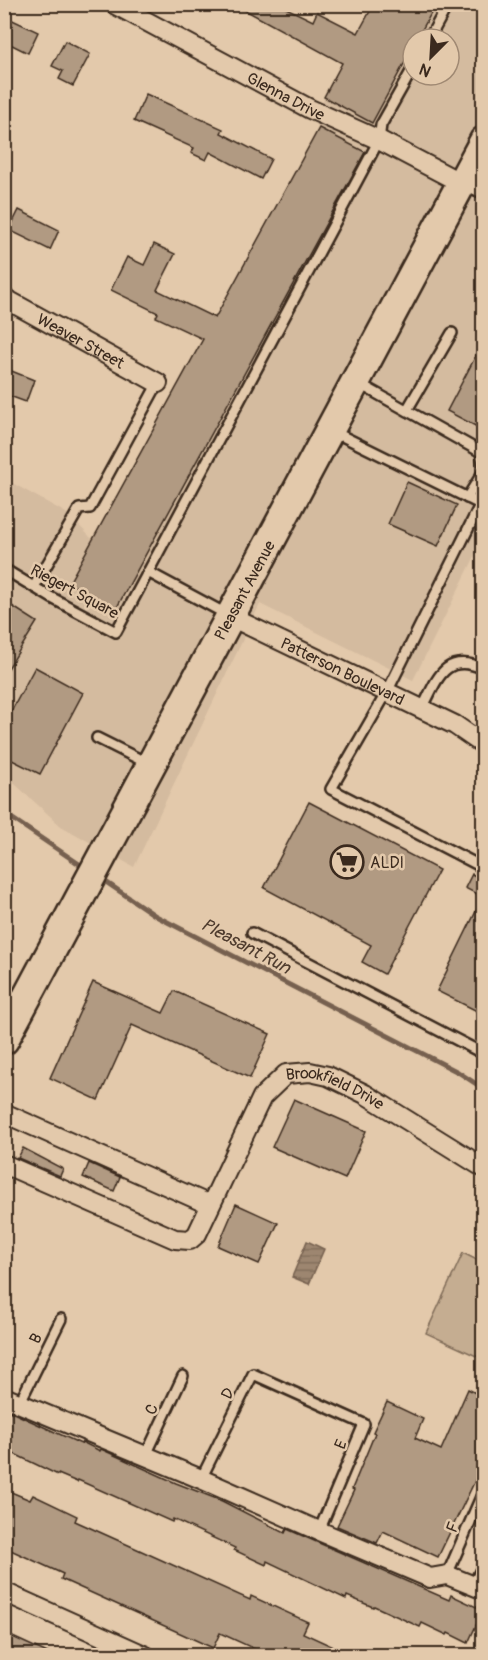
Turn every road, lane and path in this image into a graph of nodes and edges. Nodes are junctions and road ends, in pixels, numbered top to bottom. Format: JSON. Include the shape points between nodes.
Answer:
{"nodes":[{"id":1,"x":114,"y":4,"type":"edge"},
{"id":2,"x":448,"y":4,"type":"edge"},
{"id":3,"x":436,"y":27,"type":"edge"},
{"id":4,"x":402,"y":87,"type":"edge"},
{"id":5,"x":379,"y":140,"type":"junction"},
{"id":6,"x":482,"y":146,"type":"edge"},
{"id":7,"x":472,"y":189,"type":"edge"},
{"id":8,"x":4,"y":298,"type":"edge"},
{"id":9,"x":452,"y":333,"type":"dead end"},
{"id":10,"x":356,"y":381,"type":"junction"},
{"id":11,"x":158,"y":382,"type":"joint"},
{"id":12,"x":407,"y":410,"type":"junction"},
{"id":13,"x":330,"y":430,"type":"junction"},
{"id":14,"x":483,"y":469,"type":"edge"},
{"id":15,"x":467,"y":498,"type":"junction"},
{"id":16,"x":482,"y":506,"type":"edge"},
{"id":17,"x":4,"y":569,"type":"edge"},
{"id":18,"x":148,"y":572,"type":"junction"},
{"id":19,"x":34,"y":587,"type":"junction"},
{"id":20,"x":231,"y":617,"type":"junction"},
{"id":21,"x":483,"y":669,"type":"edge"},
{"id":22,"x":387,"y":692,"type":"junction"},
{"id":23,"x":422,"y":709,"type":"junction"},
{"id":24,"x":455,"y":725,"type":"junction"},
{"id":25,"x":483,"y":728,"type":"edge"},
{"id":26,"x":97,"y":738,"type":"dead end"},
{"id":27,"x":483,"y":745,"type":"edge"},
{"id":28,"x":151,"y":765,"type":"junction"},
{"id":29,"x":483,"y":868,"type":"edge"},
{"id":30,"x":252,"y":933,"type":"dead end"},
{"id":31,"x":4,"y":1040,"type":"edge"},
{"id":32,"x":483,"y":1054,"type":"edge"},
{"id":33,"x":4,"y":1113,"type":"edge"},
{"id":34,"x":4,"y":1164,"type":"edge"},
{"id":35,"x":483,"y":1168,"type":"edge"},
{"id":36,"x":210,"y":1204,"type":"junction"},
{"id":37,"x":62,"y":1318,"type":"dead end"},
{"id":38,"x":183,"y":1376,"type":"dead end"},
{"id":39,"x":309,"y":1399,"type":"joint"},
{"id":40,"x":12,"y":1400,"type":"edge"},
{"id":41,"x":146,"y":1455,"type":"junction"},
{"id":42,"x":201,"y":1479,"type":"junction"},
{"id":43,"x":483,"y":1490,"type":"edge"},
{"id":44,"x":319,"y":1531,"type":"junction"},
{"id":45,"x":483,"y":1563,"type":"edge"},
{"id":46,"x":447,"y":1575,"type":"junction"},
{"id":47,"x":478,"y":1588,"type":"edge"},
{"id":48,"x":4,"y":1592,"type":"edge"},
{"id":49,"x":146,"y":1656,"type":"edge"}],
"edges":[{"from":1,"to":5,"type":"street","name":"Glenna Drive","via":[[310,109]]},
{"from":2,"to":3,"type":"lane"},
{"from":4,"to":5,"type":"lane","via":[[381,125]]},
{"from":5,"to":7,"type":"street","name":"Glenna Drive"},
{"from":5,"to":18,"type":"lane"},
{"from":6,"to":7,"type":"main road","name":"Pleasant Avenue"},
{"from":7,"to":10,"type":"main road","name":"Pleasant Avenue"},
{"from":8,"to":11,"type":"street","name":"Weaver Street"},
{"from":9,"to":12,"type":"lane"},
{"from":10,"to":12,"type":"lane"},
{"from":10,"to":13,"type":"main road","name":"Pleasant Avenue"},
{"from":11,"to":19,"type":"lane","via":[[90,508],[79,509]]},
{"from":12,"to":14,"type":"lane","via":[[481,452]]},
{"from":13,"to":15,"type":"lane"},
{"from":13,"to":20,"type":"main road","name":"Pleasant Avenue"},
{"from":14,"to":15,"type":"lane"},
{"from":15,"to":16,"type":"lane"},
{"from":16,"to":22,"type":"lane"},
{"from":17,"to":19,"type":"lane","name":"Riegert Square"},
{"from":18,"to":19,"type":"lane","name":"Riegert Square","via":[[116,632]]},
{"from":18,"to":20,"type":"lane"},
{"from":20,"to":22,"type":"street","name":"Patterson Boulevard"},
{"from":20,"to":28,"type":"main road","name":"Pleasant Avenue"},
{"from":21,"to":23,"type":"lane","via":[[453,664],[442,671]]},
{"from":22,"to":23,"type":"street","name":"Patterson Boulevard"},
{"from":22,"to":29,"type":"lane","via":[[331,789]]},
{"from":23,"to":24,"type":"street","name":"Patterson Boulevard"},
{"from":24,"to":25,"type":"street","name":"Patterson Boulevard"},
{"from":24,"to":27,"type":"street","name":"Patterson Boulevard"},
{"from":26,"to":28,"type":"lane"},
{"from":28,"to":31,"type":"main road","name":"Pleasant Avenue"},
{"from":30,"to":32,"type":"lane"},
{"from":33,"to":36,"type":"street"},
{"from":34,"to":36,"type":"street","name":"Brookfield Drive","via":[[184,1241],[197,1234]]},
{"from":35,"to":36,"type":"street","name":"Brookfield Drive","via":[[365,1094],[328,1076],[297,1072],[286,1074],[262,1097]]},
{"from":37,"to":40,"type":"lane","name":"B"},
{"from":38,"to":41,"type":"lane","name":"C"},
{"from":39,"to":42,"type":"lane","name":"D","via":[[253,1374]]},
{"from":39,"to":44,"type":"lane","name":"E","via":[[364,1424]]},
{"from":40,"to":41,"type":"street"},
{"from":41,"to":42,"type":"street"},
{"from":42,"to":44,"type":"street"},
{"from":43,"to":46,"type":"lane","name":"F"},
{"from":44,"to":46,"type":"street","via":[[430,1578]]},
{"from":45,"to":47,"type":"lane"},
{"from":46,"to":47,"type":"street"},
{"from":48,"to":49,"type":"street"}]}
